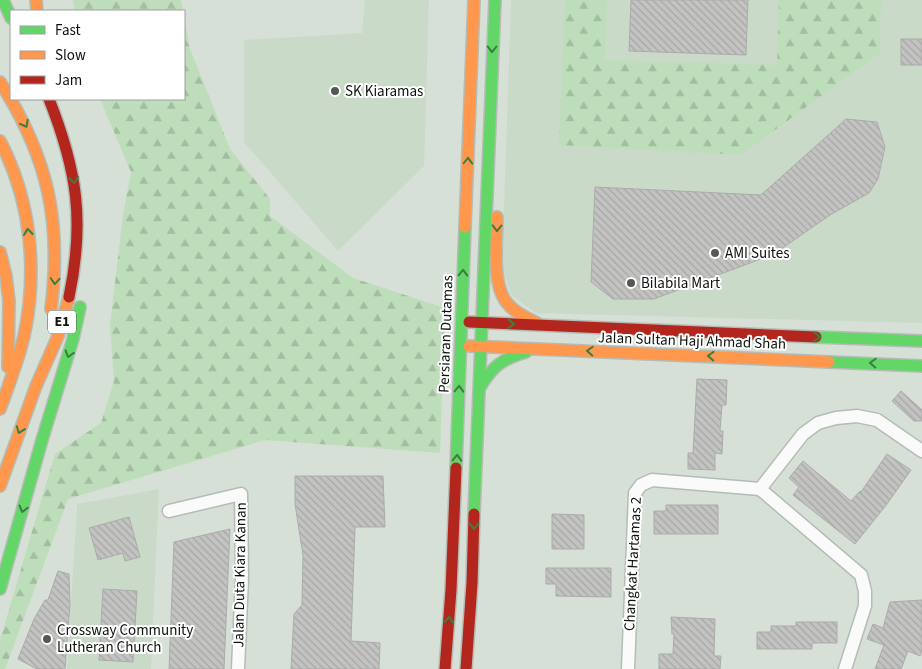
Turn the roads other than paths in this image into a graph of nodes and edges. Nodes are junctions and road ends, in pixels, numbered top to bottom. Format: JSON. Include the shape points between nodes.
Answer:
{"nodes":[{"id":1,"x":3,"y":0,"type":"edge"},
{"id":2,"x":474,"y":0,"type":"edge"},
{"id":3,"x":494,"y":0,"type":"edge"},
{"id":4,"x":10,"y":16,"type":"edge"},
{"id":5,"x":0,"y":82,"type":"edge"},
{"id":6,"x":10,"y":100,"type":"edge"},
{"id":7,"x":10,"y":100,"type":"edge"},
{"id":8,"x":49,"y":100,"type":"edge"},
{"id":9,"x":61,"y":100,"type":"edge"},
{"id":10,"x":63,"y":133,"type":"junction"},
{"id":11,"x":0,"y":141,"type":"edge"},
{"id":12,"x":488,"y":145,"type":"junction"},
{"id":13,"x":0,"y":252,"type":"edge"},
{"id":14,"x":74,"y":257,"type":"junction"},
{"id":15,"x":462,"y":322,"type":"junction"},
{"id":16,"x":481,"y":323,"type":"junction"},
{"id":17,"x":541,"y":325,"type":"junction"},
{"id":18,"x":922,"y":341,"type":"edge"},
{"id":19,"x":461,"y":345,"type":"junction"},
{"id":20,"x":480,"y":346,"type":"junction"},
{"id":21,"x":539,"y":349,"type":"junction"},
{"id":22,"x":922,"y":366,"type":"edge"},
{"id":23,"x":10,"y":383,"type":"junction"},
{"id":24,"x":37,"y":384,"type":"junction"},
{"id":25,"x":478,"y":390,"type":"junction"},
{"id":26,"x":0,"y":409,"type":"edge"},
{"id":27,"x":922,"y":451,"type":"edge"},
{"id":28,"x":0,"y":486,"type":"edge"},
{"id":29,"x":760,"y":489,"type":"junction"},
{"id":30,"x":169,"y":511,"type":"dead end"},
{"id":31,"x":0,"y":589,"type":"edge"},
{"id":32,"x":238,"y":669,"type":"edge"},
{"id":33,"x":445,"y":669,"type":"edge"},
{"id":34,"x":466,"y":669,"type":"edge"},
{"id":35,"x":628,"y":669,"type":"edge"},
{"id":36,"x":845,"y":669,"type":"edge"}],
"edges":[{"from":1,"to":4,"type":"main road"},
{"from":15,"to":2,"type":"main road","name":"Persiaran Dutamas","one_way":true},
{"from":3,"to":12,"type":"main road","one_way":true},
{"from":5,"to":6,"type":"main road","one_way":true},
{"from":7,"to":24,"type":"main road","one_way":true,"via":[[42,161],[51,196],[55,232],[56,283]]},
{"from":8,"to":10,"type":"main road"},
{"from":9,"to":10,"type":"main road"},
{"from":10,"to":14,"type":"main road","number":"E1","one_way":true,"via":[[77,202]]},
{"from":23,"to":11,"type":"main road","one_way":true,"via":[[26,324],[30,264],[28,230],[20,190]]},
{"from":12,"to":16,"type":"main road"},
{"from":12,"to":17,"type":"main road","one_way":true,"via":[[498,203],[497,262],[503,299],[516,311]]},
{"from":13,"to":23,"type":"main road","via":[[8,291],[6,349]]},
{"from":14,"to":24,"type":"main road","number":"E1","via":[[60,330]]},
{"from":14,"to":31,"type":"main road","one_way":true,"via":[[82,293],[74,339]]},
{"from":15,"to":16,"type":"main road","name":"Jalan Sultan Haji Ahmad Shah"},
{"from":15,"to":19,"type":"main road","name":"Persiaran Dutamas"},
{"from":16,"to":17,"type":"main road","name":"Jalan Sultan Haji Ahmad Shah","one_way":true},
{"from":16,"to":20,"type":"main road"},
{"from":17,"to":18,"type":"main road","name":"Jalan Sultan Haji Ahmad Shah","one_way":true},
{"from":19,"to":20,"type":"main road","name":"Jalan Sultan Haji Ahmad Shah"},
{"from":33,"to":19,"type":"main road","name":"Persiaran Dutamas","one_way":true},
{"from":20,"to":21,"type":"main road","name":"Jalan Sultan Haji Ahmad Shah"},
{"from":20,"to":25,"type":"main road"},
{"from":22,"to":21,"type":"main road","name":"Jalan Sultan Haji Ahmad Shah","one_way":true},
{"from":21,"to":25,"type":"main road","via":[[507,358],[491,369]]},
{"from":23,"to":26,"type":"main road"},
{"from":24,"to":28,"type":"main road","number":"E1","one_way":true},
{"from":25,"to":34,"type":"main road","one_way":true},
{"from":27,"to":29,"type":"street","via":[[877,420],[857,416],[836,418],[818,423],[803,434]]},
{"from":29,"to":35,"type":"street","name":"Changkat Hartamas 2","via":[[652,480],[641,485],[634,494]]},
{"from":29,"to":36,"type":"street","via":[[861,576],[865,606]]},
{"from":30,"to":32,"type":"street","name":"Jalan Duta Kiara Kanan","via":[[241,494]]}]}
